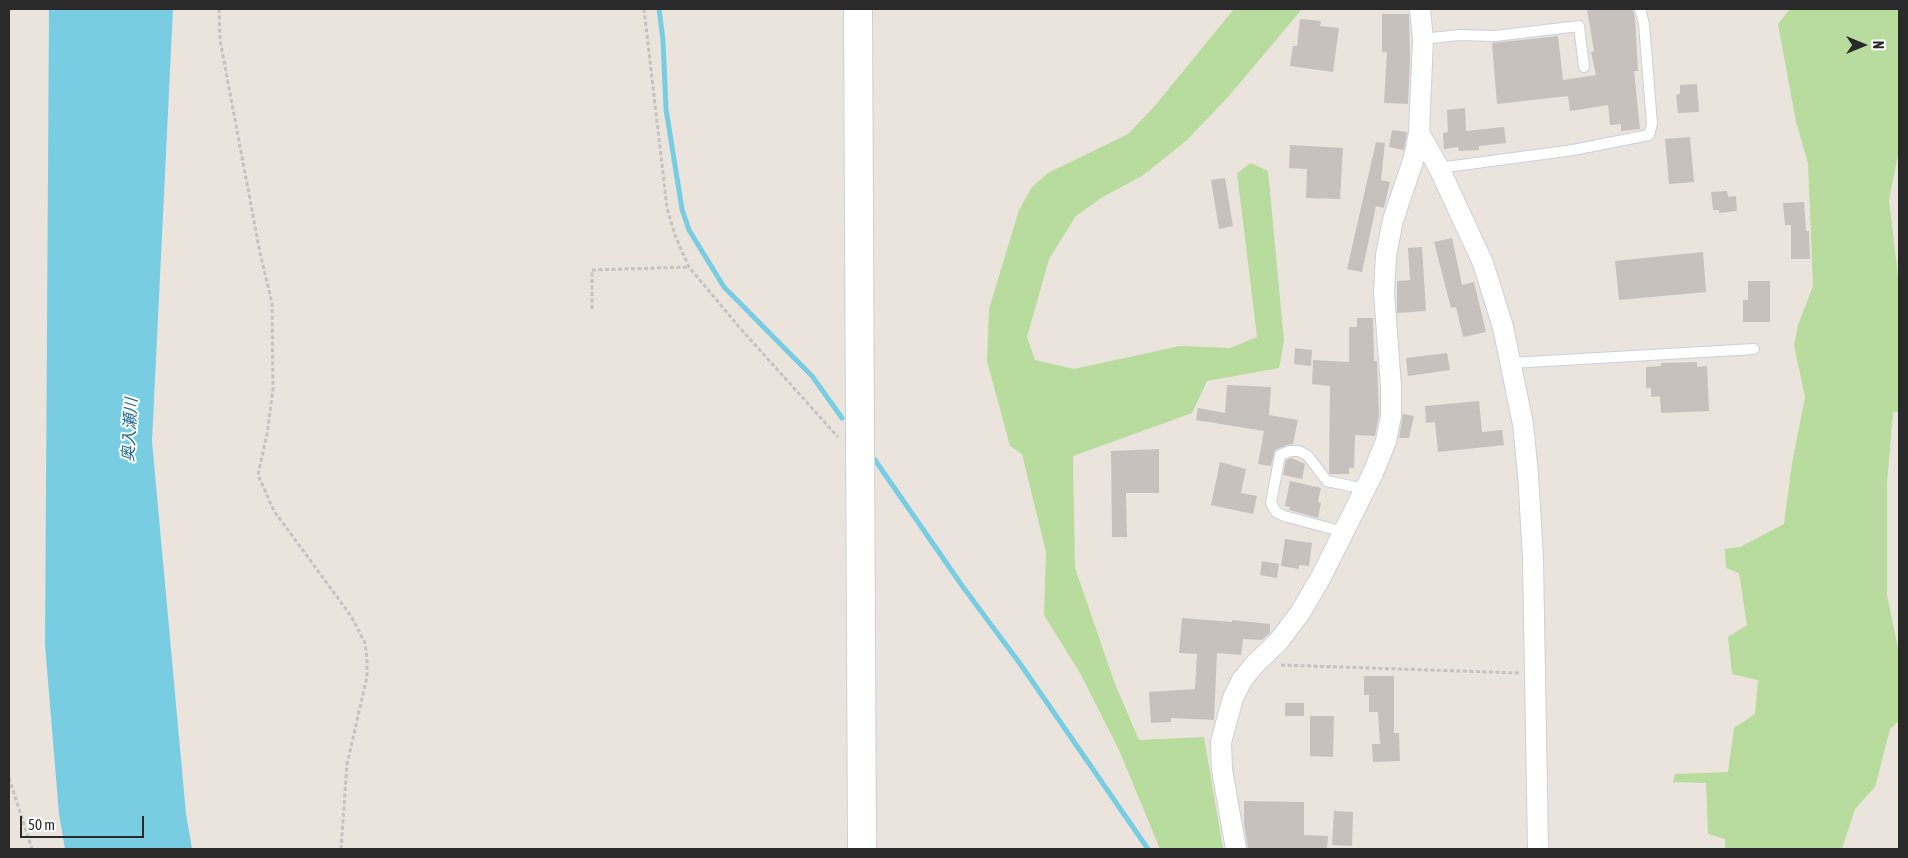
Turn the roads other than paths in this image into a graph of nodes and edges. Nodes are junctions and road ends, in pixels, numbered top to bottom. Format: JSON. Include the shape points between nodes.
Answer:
{"nodes":[{"id":1,"x":858,"y":9,"type":"edge"},
{"id":2,"x":1420,"y":9,"type":"edge"},
{"id":3,"x":1640,"y":9,"type":"edge"},
{"id":4,"x":1423,"y":38,"type":"junction"},
{"id":5,"x":1584,"y":67,"type":"dead end"},
{"id":6,"x":1419,"y":134,"type":"junction"},
{"id":7,"x":1439,"y":168,"type":"junction"},
{"id":8,"x":1754,"y":349,"type":"dead end"},
{"id":9,"x":1511,"y":363,"type":"junction"},
{"id":10,"x":1365,"y":490,"type":"junction"},
{"id":11,"x":1344,"y":532,"type":"junction"},
{"id":12,"x":862,"y":849,"type":"edge"},
{"id":13,"x":1236,"y":849,"type":"edge"},
{"id":14,"x":1538,"y":849,"type":"edge"}],
"edges":[{"from":1,"to":12,"type":"street"},
{"from":2,"to":4,"type":"street"},
{"from":3,"to":7,"type":"lane","via":[[1652,124],[1649,135],[1574,150]]},
{"from":4,"to":5,"type":"lane","via":[[1495,36],[1580,26]]},
{"from":4,"to":6,"type":"street"},
{"from":6,"to":7,"type":"street"},
{"from":6,"to":10,"type":"street","via":[[1386,255],[1384,293],[1391,416],[1386,441]]},
{"from":7,"to":9,"type":"street","via":[[1483,263]]},
{"from":8,"to":9,"type":"lane"},
{"from":9,"to":14,"type":"street","via":[[1523,424],[1533,558]]},
{"from":10,"to":11,"type":"street"},
{"from":10,"to":11,"type":"lane","via":[[1328,480],[1308,456],[1299,451],[1280,455],[1271,503],[1276,512]]},
{"from":11,"to":13,"type":"street","via":[[1300,614],[1242,680],[1233,698],[1221,742],[1222,770]]}]}
